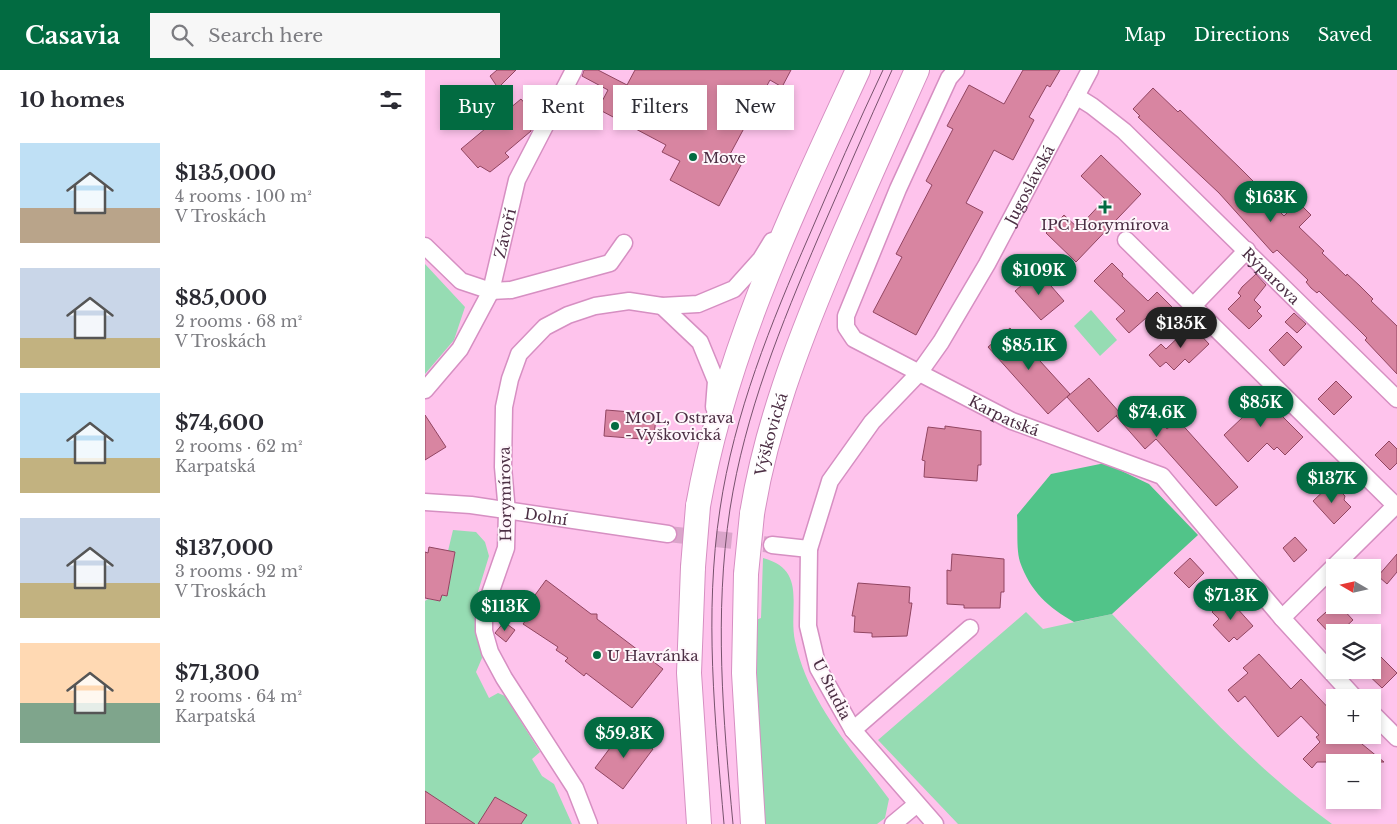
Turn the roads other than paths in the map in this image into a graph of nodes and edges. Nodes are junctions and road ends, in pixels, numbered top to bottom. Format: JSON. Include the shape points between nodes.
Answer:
{"nodes":[{"id":1,"x":574,"y":70,"type":"edge"},
{"id":2,"x":858,"y":70,"type":"edge"},
{"id":3,"x":917,"y":70,"type":"edge"},
{"id":4,"x":956,"y":70,"type":"edge"},
{"id":5,"x":1090,"y":70,"type":"edge"},
{"id":6,"x":1076,"y":96,"type":"junction"},
{"id":7,"x":801,"y":193,"type":"junction"},
{"id":8,"x":1126,"y":240,"type":"dead end"},
{"id":9,"x":624,"y":243,"type":"dead end"},
{"id":10,"x":425,"y":246,"type":"edge"},
{"id":11,"x":1247,"y":250,"type":"junction"},
{"id":12,"x":491,"y":291,"type":"junction"},
{"id":13,"x":662,"y":306,"type":"junction"},
{"id":14,"x":1193,"y":306,"type":"junction"},
{"id":15,"x":919,"y":373,"type":"junction"},
{"id":16,"x":425,"y":390,"type":"edge"},
{"id":17,"x":1397,"y":399,"type":"edge"},
{"id":18,"x":711,"y":438,"type":"junction"},
{"id":19,"x":425,"y":502,"type":"edge"},
{"id":20,"x":1396,"y":505,"type":"edge"},
{"id":21,"x":507,"y":512,"type":"junction"},
{"id":22,"x":667,"y":534,"type":"tunnel mouth"},
{"id":23,"x":772,"y":545,"type":"tunnel mouth"},
{"id":24,"x":809,"y":549,"type":"junction"},
{"id":25,"x":1281,"y":618,"type":"junction"},
{"id":26,"x":970,"y":628,"type":"dead end"},
{"id":27,"x":1347,"y":689,"type":"edge"},
{"id":28,"x":1381,"y":722,"type":"edge"},
{"id":29,"x":853,"y":730,"type":"junction"},
{"id":30,"x":1397,"y":738,"type":"edge"},
{"id":31,"x":917,"y":804,"type":"junction"},
{"id":32,"x":589,"y":824,"type":"edge"},
{"id":33,"x":699,"y":824,"type":"edge"},
{"id":34,"x":753,"y":824,"type":"edge"},
{"id":35,"x":893,"y":824,"type":"edge"},
{"id":36,"x":935,"y":824,"type":"edge"}],
"edges":[{"from":1,"to":12,"type":"street","name":"Závoří","via":[[517,180]]},
{"from":2,"to":7,"type":"street"},
{"from":3,"to":34,"type":"street","name":"Výškovická","bridge":true,"via":[[801,337],[768,438],[752,514],[746,574],[743,673]]},
{"from":4,"to":15,"type":"street","name":"Karpatská","via":[[949,78],[898,189],[846,316],[846,327],[854,339]]},
{"from":5,"to":6,"type":"street","name":"Jugoslávská"},
{"from":6,"to":11,"type":"street","name":"Rýparova","via":[[1123,131]]},
{"from":6,"to":15,"type":"street","name":"Jugoslávská","via":[[961,310]]},
{"from":7,"to":13,"type":"street","name":"Horymírova","via":[[761,259],[734,289],[698,304]]},
{"from":7,"to":18,"type":"street","via":[[745,332]]},
{"from":8,"to":14,"type":"street"},
{"from":9,"to":12,"type":"street","via":[[610,263],[511,290]]},
{"from":10,"to":12,"type":"street","via":[[461,281]]},
{"from":11,"to":14,"type":"street"},
{"from":11,"to":17,"type":"street","name":"Rýparova"},
{"from":12,"to":16,"type":"street","name":"Závoří","via":[[460,349]]},
{"from":13,"to":18,"type":"street","via":[[700,342],[716,381]]},
{"from":13,"to":21,"type":"street","name":"Horymírova","via":[[629,301],[595,306],[568,315],[545,327],[519,354],[504,407],[503,467]]},
{"from":14,"to":20,"type":"street"},
{"from":15,"to":24,"type":"street","name":"Jugoslávská","via":[[872,422],[830,481]]},
{"from":15,"to":25,"type":"street","name":"Karpatská","via":[[1012,420],[1162,476]]},
{"from":18,"to":33,"type":"street","bridge":true,"via":[[698,506],[689,673]]},
{"from":19,"to":21,"type":"street","name":"Dolní","via":[[471,505]]},
{"from":20,"to":25,"type":"street"},
{"from":21,"to":22,"type":"street","name":"Dolní"},
{"from":21,"to":32,"type":"street","name":"Horymírova","via":[[506,548],[484,612],[484,631],[494,661],[575,788]]},
{"from":23,"to":24,"type":"street"},
{"from":24,"to":29,"type":"street","name":"U Studia","via":[[807,600],[812,646],[818,668]]},
{"from":25,"to":27,"type":"street","name":"Karpatská"},
{"from":26,"to":29,"type":"street"},
{"from":28,"to":30,"type":"street"},
{"from":29,"to":31,"type":"street","name":"U Studia"},
{"from":31,"to":35,"type":"street"},
{"from":31,"to":36,"type":"street","name":"U Studia"}]}
